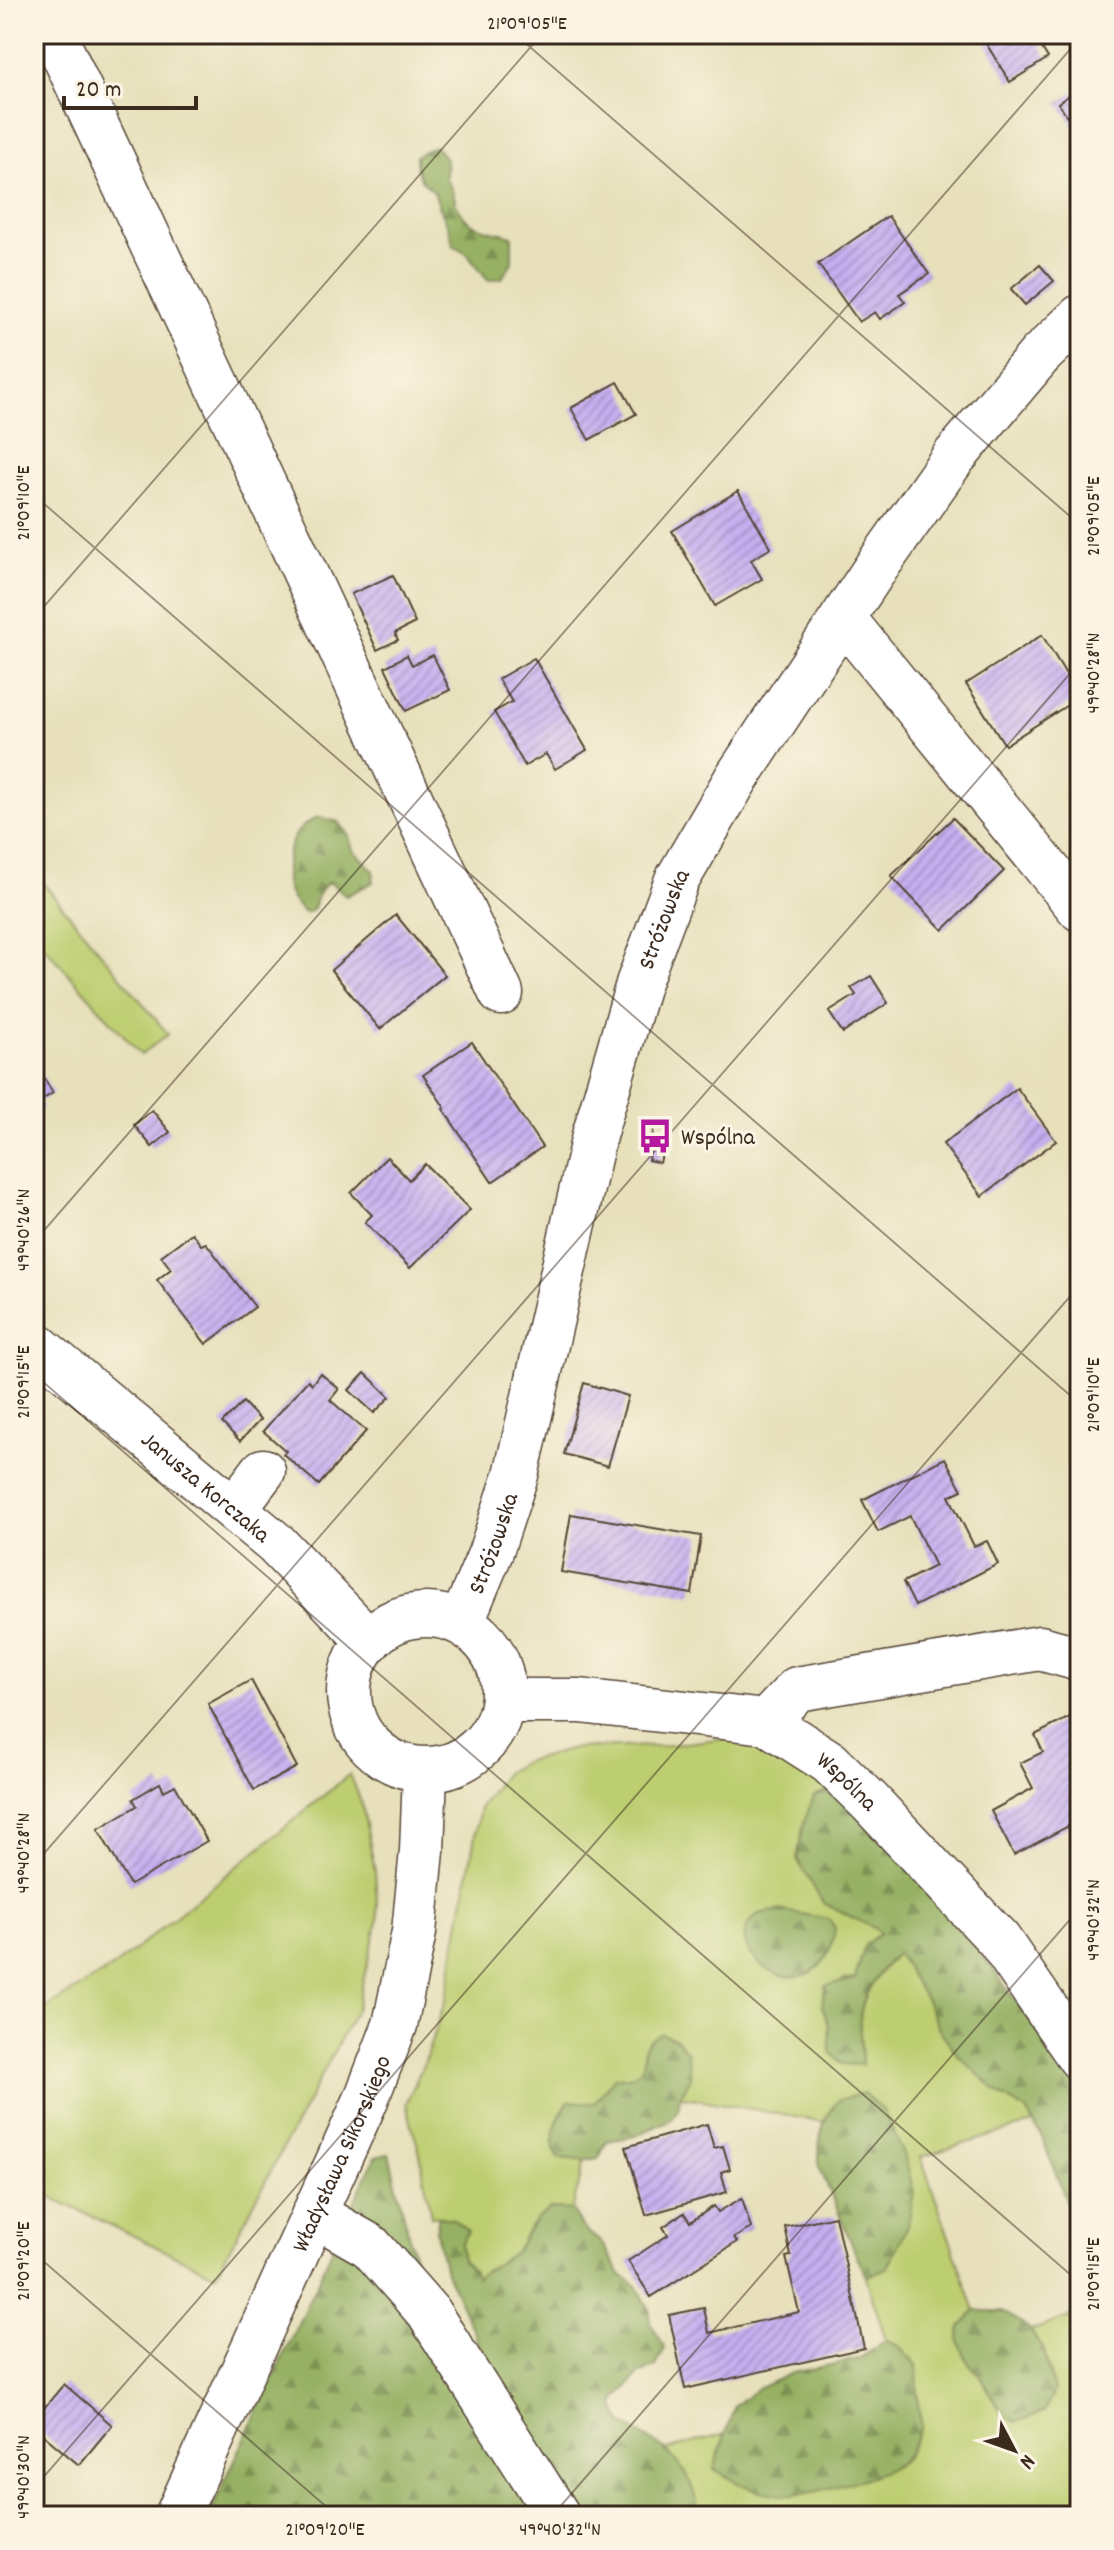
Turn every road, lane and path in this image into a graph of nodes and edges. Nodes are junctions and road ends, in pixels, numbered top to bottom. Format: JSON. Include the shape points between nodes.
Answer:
{"nodes":[{"id":1,"x":54,"y":34,"type":"edge"},
{"id":2,"x":1080,"y":317,"type":"edge"},
{"id":3,"x":843,"y":618,"type":"junction"},
{"id":4,"x":1080,"y":909,"type":"edge"},
{"id":5,"x":501,"y":993,"type":"dead end"},
{"id":6,"x":34,"y":1343,"type":"edge"},
{"id":7,"x":263,"y":1471,"type":"dead end"},
{"id":8,"x":235,"y":1508,"type":"junction"},
{"id":9,"x":1080,"y":1622,"type":"edge"},
{"id":10,"x":461,"y":1623,"type":"junction"},
{"id":11,"x":369,"y":1641,"type":"junction"},
{"id":12,"x":1060,"y":1654,"type":"edge"},
{"id":13,"x":504,"y":1701,"type":"junction"},
{"id":14,"x":766,"y":1722,"type":"junction"},
{"id":15,"x":425,"y":1771,"type":"junction"},
{"id":16,"x":1080,"y":2058,"type":"edge"},
{"id":17,"x":314,"y":2214,"type":"junction"},
{"id":18,"x":177,"y":2516,"type":"edge"},
{"id":19,"x":558,"y":2516,"type":"edge"}],
"edges":[{"from":1,"to":5,"type":"street"},
{"from":2,"to":3,"type":"street","name":"Stróżowska","via":[[1040,355],[954,457]]},
{"from":3,"to":4,"type":"street"},
{"from":3,"to":10,"type":"street","name":"Stróżowska","via":[[736,779],[677,880],[638,984],[594,1136],[516,1475]]},
{"from":6,"to":8,"type":"street","name":"Janusza Korczaka"},
{"from":7,"to":8,"type":"street"},
{"from":8,"to":11,"type":"street","name":"Janusza Korczaka"},
{"from":9,"to":12,"type":"street"},
{"from":10,"to":11,"type":"street","via":[[412,1616],[388,1625]]},
{"from":10,"to":13,"type":"street","via":[[495,1655]]},
{"from":11,"to":15,"type":"street","via":[[351,1672],[349,1707],[364,1739],[391,1762]]},
{"from":12,"to":14,"type":"street","via":[[797,1689]]},
{"from":13,"to":14,"type":"street","name":"Wspólna","via":[[580,1701]]},
{"from":13,"to":15,"type":"street","via":[[490,1737],[462,1762]]},
{"from":14,"to":16,"type":"street","name":"Wspólna","via":[[829,1762],[999,1940]]},
{"from":15,"to":17,"type":"street","name":"Władysława Sikorskiego","via":[[414,1932],[395,2025]]},
{"from":17,"to":18,"type":"street","name":"Władysława Sikorskiego"},
{"from":17,"to":19,"type":"street","via":[[370,2246],[428,2312]]}]}
